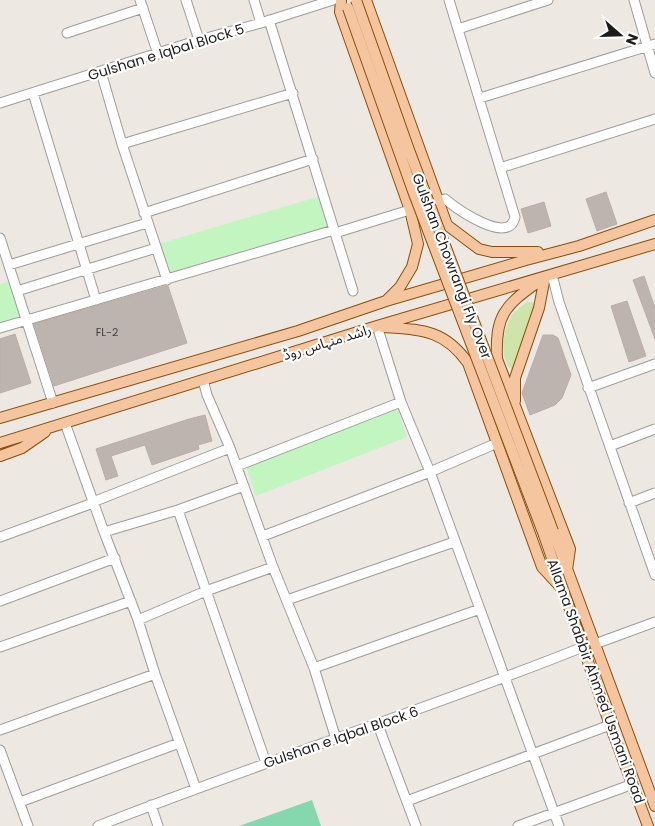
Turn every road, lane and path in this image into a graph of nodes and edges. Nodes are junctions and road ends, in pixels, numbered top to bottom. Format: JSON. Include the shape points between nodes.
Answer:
{"nodes":[{"id":1,"x":186,"y":0,"type":"edge"},
{"id":2,"x":254,"y":0,"type":"edge"},
{"id":3,"x":333,"y":0,"type":"edge"},
{"id":4,"x":356,"y":0,"type":"edge"},
{"id":5,"x":366,"y":0,"type":"edge"},
{"id":6,"x":449,"y":0,"type":"edge"},
{"id":7,"x":548,"y":0,"type":"edge"},
{"id":8,"x":634,"y":0,"type":"edge"},
{"id":9,"x":344,"y":3,"type":"edge"},
{"id":10,"x":142,"y":4,"type":"edge"},
{"id":11,"x":265,"y":22,"type":"junction"},
{"id":12,"x":458,"y":29,"type":"junction"},
{"id":13,"x":67,"y":32,"type":"dead end"},
{"id":14,"x":199,"y":40,"type":"junction"},
{"id":15,"x":651,"y":45,"type":"edge"},
{"id":16,"x":158,"y":54,"type":"junction"},
{"id":17,"x":101,"y":72,"type":"junction"},
{"id":18,"x":655,"y":73,"type":"edge"},
{"id":19,"x":34,"y":93,"type":"junction"},
{"id":20,"x":292,"y":93,"type":"junction"},
{"id":21,"x":480,"y":98,"type":"junction"},
{"id":22,"x":0,"y":103,"type":"edge"},
{"id":23,"x":655,"y":119,"type":"edge"},
{"id":24,"x":122,"y":144,"type":"junction"},
{"id":25,"x":313,"y":159,"type":"junction"},
{"id":26,"x":500,"y":168,"type":"junction"},
{"id":27,"x":438,"y":200,"type":"junction"},
{"id":28,"x":410,"y":210,"type":"junction"},
{"id":29,"x":144,"y":213,"type":"junction"},
{"id":30,"x":655,"y":220,"type":"edge"},
{"id":31,"x":147,"y":223,"type":"junction"},
{"id":32,"x":335,"y":232,"type":"junction"},
{"id":33,"x":0,"y":238,"type":"edge"},
{"id":34,"x":79,"y":244,"type":"junction"},
{"id":35,"x":655,"y":244,"type":"edge"},
{"id":36,"x":156,"y":248,"type":"junction"},
{"id":37,"x":555,"y":252,"type":"junction"},
{"id":38,"x":2,"y":253,"type":"edge"},
{"id":39,"x":9,"y":265,"type":"junction"},
{"id":40,"x":87,"y":270,"type":"junction"},
{"id":41,"x":549,"y":276,"type":"junction"},
{"id":42,"x":167,"y":280,"type":"junction"},
{"id":43,"x":17,"y":291,"type":"junction"},
{"id":44,"x":353,"y":291,"type":"dead end"},
{"id":45,"x":96,"y":300,"type":"junction"},
{"id":46,"x":386,"y":302,"type":"junction"},
{"id":47,"x":27,"y":321,"type":"junction"},
{"id":48,"x":377,"y":326,"type":"junction"},
{"id":49,"x":0,"y":328,"type":"edge"},
{"id":50,"x":655,"y":364,"type":"edge"},
{"id":51,"x":203,"y":380,"type":"junction"},
{"id":52,"x":588,"y":388,"type":"junction"},
{"id":53,"x":402,"y":402,"type":"junction"},
{"id":54,"x":53,"y":403,"type":"junction"},
{"id":55,"x":514,"y":407,"type":"junction"},
{"id":56,"x":0,"y":418,"type":"edge"},
{"id":57,"x":65,"y":423,"type":"junction"},
{"id":58,"x":52,"y":427,"type":"junction"},
{"id":59,"x":655,"y":429,"type":"edge"},
{"id":60,"x":0,"y":443,"type":"edge"},
{"id":61,"x":497,"y":443,"type":"junction"},
{"id":62,"x":610,"y":446,"type":"junction"},
{"id":63,"x":230,"y":448,"type":"junction"},
{"id":64,"x":0,"y":456,"type":"edge"},
{"id":65,"x":237,"y":466,"type":"junction"},
{"id":66,"x":430,"y":472,"type":"junction"},
{"id":67,"x":244,"y":486,"type":"junction"},
{"id":68,"x":655,"y":493,"type":"edge"},
{"id":69,"x":93,"y":502,"type":"junction"},
{"id":70,"x":629,"y":503,"type":"junction"},
{"id":71,"x":178,"y":510,"type":"junction"},
{"id":72,"x":104,"y":532,"type":"junction"},
{"id":73,"x":548,"y":533,"type":"junction"},
{"id":74,"x":263,"y":536,"type":"junction"},
{"id":75,"x":0,"y":537,"type":"edge"},
{"id":76,"x":454,"y":542,"type":"junction"},
{"id":77,"x":652,"y":556,"type":"edge"},
{"id":78,"x":115,"y":558,"type":"junction"},
{"id":79,"x":273,"y":567,"type":"junction"},
{"id":80,"x":566,"y":570,"type":"junction"},
{"id":81,"x":655,"y":575,"type":"edge"},
{"id":82,"x":206,"y":591,"type":"junction"},
{"id":83,"x":564,"y":591,"type":"junction"},
{"id":84,"x":287,"y":600,"type":"junction"},
{"id":85,"x":0,"y":601,"type":"edge"},
{"id":86,"x":131,"y":601,"type":"junction"},
{"id":87,"x":480,"y":609,"type":"junction"},
{"id":88,"x":138,"y":620,"type":"junction"},
{"id":89,"x":655,"y":622,"type":"edge"},
{"id":90,"x":595,"y":644,"type":"junction"},
{"id":91,"x":0,"y":647,"type":"edge"},
{"id":92,"x":583,"y":647,"type":"junction"},
{"id":93,"x":314,"y":668,"type":"junction"},
{"id":94,"x":155,"y":674,"type":"junction"},
{"id":95,"x":505,"y":678,"type":"junction"},
{"id":96,"x":378,"y":725,"type":"junction"},
{"id":97,"x":610,"y":725,"type":"junction"},
{"id":98,"x":0,"y":730,"type":"edge"},
{"id":99,"x":336,"y":739,"type":"junction"},
{"id":100,"x":179,"y":743,"type":"junction"},
{"id":101,"x":0,"y":750,"type":"edge"},
{"id":102,"x":531,"y":754,"type":"junction"},
{"id":103,"x":266,"y":763,"type":"junction"},
{"id":104,"x":10,"y":776,"type":"junction"},
{"id":105,"x":0,"y":780,"type":"edge"},
{"id":106,"x":633,"y":784,"type":"junction"},
{"id":107,"x":196,"y":789,"type":"junction"},
{"id":108,"x":407,"y":801,"type":"junction"},
{"id":109,"x":20,"y":802,"type":"junction"},
{"id":110,"x":151,"y":805,"type":"junction"},
{"id":111,"x":655,"y":806,"type":"edge"},
{"id":112,"x":554,"y":813,"type":"junction"},
{"id":113,"x":28,"y":826,"type":"edge"},
{"id":114,"x":98,"y":826,"type":"edge"},
{"id":115,"x":158,"y":826,"type":"edge"},
{"id":116,"x":416,"y":826,"type":"edge"},
{"id":117,"x":518,"y":826,"type":"edge"},
{"id":118,"x":559,"y":826,"type":"edge"},
{"id":119,"x":648,"y":826,"type":"edge"}],
"edges":[{"from":1,"to":14,"type":"street"},
{"from":2,"to":11,"type":"street"},
{"from":3,"to":11,"type":"street","name":"Gulshan e Iqbal Block 5"},
{"from":4,"to":73,"type":"main road","name":"Gulshan Chowrangi Fly Over","bridge":true},
{"from":5,"to":27,"type":"main road"},
{"from":6,"to":12,"type":"street"},
{"from":7,"to":12,"type":"street"},
{"from":8,"to":15,"type":"street"},
{"from":9,"to":28,"type":"main road","via":[[340,12]]},
{"from":9,"to":73,"type":"main road","name":"Gulshan Chowrangi Fly Over","bridge":true,"via":[[417,200]]},
{"from":10,"to":13,"type":"street"},
{"from":10,"to":16,"type":"street"},
{"from":11,"to":14,"type":"street","name":"Gulshan e Iqbal Block 5"},
{"from":11,"to":20,"type":"street"},
{"from":12,"to":21,"type":"street"},
{"from":14,"to":16,"type":"street","name":"Gulshan e Iqbal Block 5"},
{"from":15,"to":18,"type":"street"},
{"from":15,"to":21,"type":"street"},
{"from":16,"to":17,"type":"street","name":"Gulshan e Iqbal Block 5"},
{"from":17,"to":19,"type":"street","name":"Gulshan e Iqbal Block 5"},
{"from":17,"to":24,"type":"street"},
{"from":19,"to":22,"type":"street","name":"Gulshan e Iqbal Block 5"},
{"from":19,"to":34,"type":"street"},
{"from":20,"to":24,"type":"street"},
{"from":20,"to":25,"type":"street"},
{"from":21,"to":26,"type":"street"},
{"from":23,"to":26,"type":"street"},
{"from":24,"to":29,"type":"street"},
{"from":25,"to":29,"type":"street"},
{"from":25,"to":32,"type":"street"},
{"from":26,"to":27,"type":"street","via":[[515,217],[510,226],[502,228],[488,224],[466,216],[445,200]]},
{"from":27,"to":28,"type":"street"},
{"from":27,"to":37,"type":"main road","via":[[448,225],[479,249]]},
{"from":28,"to":32,"type":"street"},
{"from":28,"to":46,"type":"main road","via":[[418,244],[414,260],[400,287]]},
{"from":29,"to":31,"type":"street"},
{"from":30,"to":37,"type":"main road","name":"راشد منہاس روڈ"},
{"from":31,"to":34,"type":"street"},
{"from":31,"to":36,"type":"street"},
{"from":32,"to":42,"type":"street"},
{"from":32,"to":44,"type":"street"},
{"from":33,"to":38,"type":"street"},
{"from":34,"to":39,"type":"street"},
{"from":34,"to":40,"type":"street"},
{"from":35,"to":41,"type":"main road","name":"راشد منہاس روڈ"},
{"from":36,"to":40,"type":"street"},
{"from":36,"to":42,"type":"street"},
{"from":37,"to":46,"type":"main road","name":"راشد منہاس روڈ"},
{"from":38,"to":39,"type":"street"},
{"from":39,"to":43,"type":"street"},
{"from":40,"to":43,"type":"street"},
{"from":40,"to":45,"type":"street"},
{"from":41,"to":48,"type":"main road","name":"راشد منہاس روڈ"},
{"from":41,"to":52,"type":"street"},
{"from":41,"to":55,"type":"main road","via":[[515,378]]},
{"from":41,"to":55,"type":"main road","via":[[512,302],[501,319],[496,337],[497,359]]},
{"from":42,"to":45,"type":"street"},
{"from":43,"to":47,"type":"street"},
{"from":45,"to":47,"type":"street"},
{"from":46,"to":54,"type":"main road","name":"راشد منہاس روڈ"},
{"from":47,"to":49,"type":"street"},
{"from":47,"to":54,"type":"street"},
{"from":48,"to":51,"type":"main road","name":"راشد منہاس روڈ"},
{"from":48,"to":53,"type":"street"},
{"from":48,"to":61,"type":"main road","via":[[429,332],[452,344],[468,363]]},
{"from":50,"to":52,"type":"street"},
{"from":51,"to":57,"type":"main road","name":"راشد منہاس روڈ"},
{"from":51,"to":63,"type":"street"},
{"from":52,"to":62,"type":"street"},
{"from":53,"to":65,"type":"street"},
{"from":53,"to":66,"type":"street"},
{"from":54,"to":56,"type":"main road","name":"راشد منہاس روڈ"},
{"from":55,"to":80,"type":"main road","via":[[570,549]]},
{"from":57,"to":58,"type":"main road","name":"راشد منہاس روڈ"},
{"from":57,"to":69,"type":"street"},
{"from":58,"to":60,"type":"main road","name":"راشد منہاس روڈ"},
{"from":58,"to":64,"type":"main road","via":[[22,448]]},
{"from":59,"to":62,"type":"street"},
{"from":61,"to":66,"type":"street"},
{"from":61,"to":83,"type":"main road","via":[[542,567]]},
{"from":62,"to":70,"type":"street"},
{"from":63,"to":65,"type":"street"},
{"from":63,"to":69,"type":"street"},
{"from":65,"to":67,"type":"street"},
{"from":66,"to":74,"type":"street"},
{"from":66,"to":76,"type":"street"},
{"from":67,"to":71,"type":"street"},
{"from":67,"to":74,"type":"street"},
{"from":68,"to":70,"type":"street"},
{"from":69,"to":72,"type":"street"},
{"from":69,"to":75,"type":"street"},
{"from":70,"to":77,"type":"street"},
{"from":71,"to":72,"type":"street"},
{"from":71,"to":82,"type":"street"},
{"from":72,"to":78,"type":"street"},
{"from":73,"to":80,"type":"main road","name":"Allama Shabbir Ahmed Usmani Road"},
{"from":73,"to":83,"type":"main road","name":"Allama Shabbir Ahmed Usmani Road"},
{"from":74,"to":79,"type":"street"},
{"from":76,"to":84,"type":"street"},
{"from":76,"to":87,"type":"street"},
{"from":77,"to":81,"type":"street"},
{"from":78,"to":85,"type":"street"},
{"from":78,"to":86,"type":"street"},
{"from":79,"to":82,"type":"street"},
{"from":79,"to":84,"type":"street"},
{"from":80,"to":90,"type":"main road","name":"Allama Shabbir Ahmed Usmani Road"},
{"from":82,"to":88,"type":"street"},
{"from":82,"to":103,"type":"street"},
{"from":83,"to":92,"type":"main road","name":"Allama Shabbir Ahmed Usmani Road"},
{"from":84,"to":93,"type":"street"},
{"from":86,"to":88,"type":"street"},
{"from":86,"to":91,"type":"street"},
{"from":87,"to":93,"type":"street"},
{"from":87,"to":95,"type":"street"},
{"from":88,"to":94,"type":"street"},
{"from":89,"to":90,"type":"street"},
{"from":90,"to":111,"type":"main road","name":"Allama Shabbir Ahmed Usmani Road"},
{"from":92,"to":95,"type":"street","name":"Gulshan e Iqbal Block 6"},
{"from":92,"to":97,"type":"main road","name":"Allama Shabbir Ahmed Usmani Road"},
{"from":93,"to":99,"type":"street"},
{"from":94,"to":98,"type":"street"},
{"from":94,"to":100,"type":"street"},
{"from":95,"to":96,"type":"street","name":"Gulshan e Iqbal Block 6"},
{"from":95,"to":102,"type":"street"},
{"from":96,"to":99,"type":"street","name":"Gulshan e Iqbal Block 6"},
{"from":96,"to":108,"type":"street"},
{"from":97,"to":102,"type":"street"},
{"from":97,"to":106,"type":"main road","name":"Allama Shabbir Ahmed Usmani Road"},
{"from":99,"to":103,"type":"street","name":"Gulshan e Iqbal Block 6"},
{"from":100,"to":107,"type":"street"},
{"from":100,"to":109,"type":"street"},
{"from":101,"to":104,"type":"street"},
{"from":102,"to":108,"type":"street"},
{"from":102,"to":112,"type":"street"},
{"from":103,"to":107,"type":"street","name":"Gulshan e Iqbal Block 6"},
{"from":104,"to":105,"type":"street"},
{"from":104,"to":109,"type":"street"},
{"from":106,"to":112,"type":"street"},
{"from":106,"to":119,"type":"main road","name":"Allama Shabbir Ahmed Usmani Road"},
{"from":107,"to":110,"type":"street","name":"Gulshan e Iqbal Block 6"},
{"from":108,"to":116,"type":"street"},
{"from":109,"to":113,"type":"street"},
{"from":110,"to":114,"type":"street","name":"Gulshan e Iqbal Block 6"},
{"from":110,"to":115,"type":"street"},
{"from":112,"to":117,"type":"street"},
{"from":112,"to":118,"type":"street"}]}
